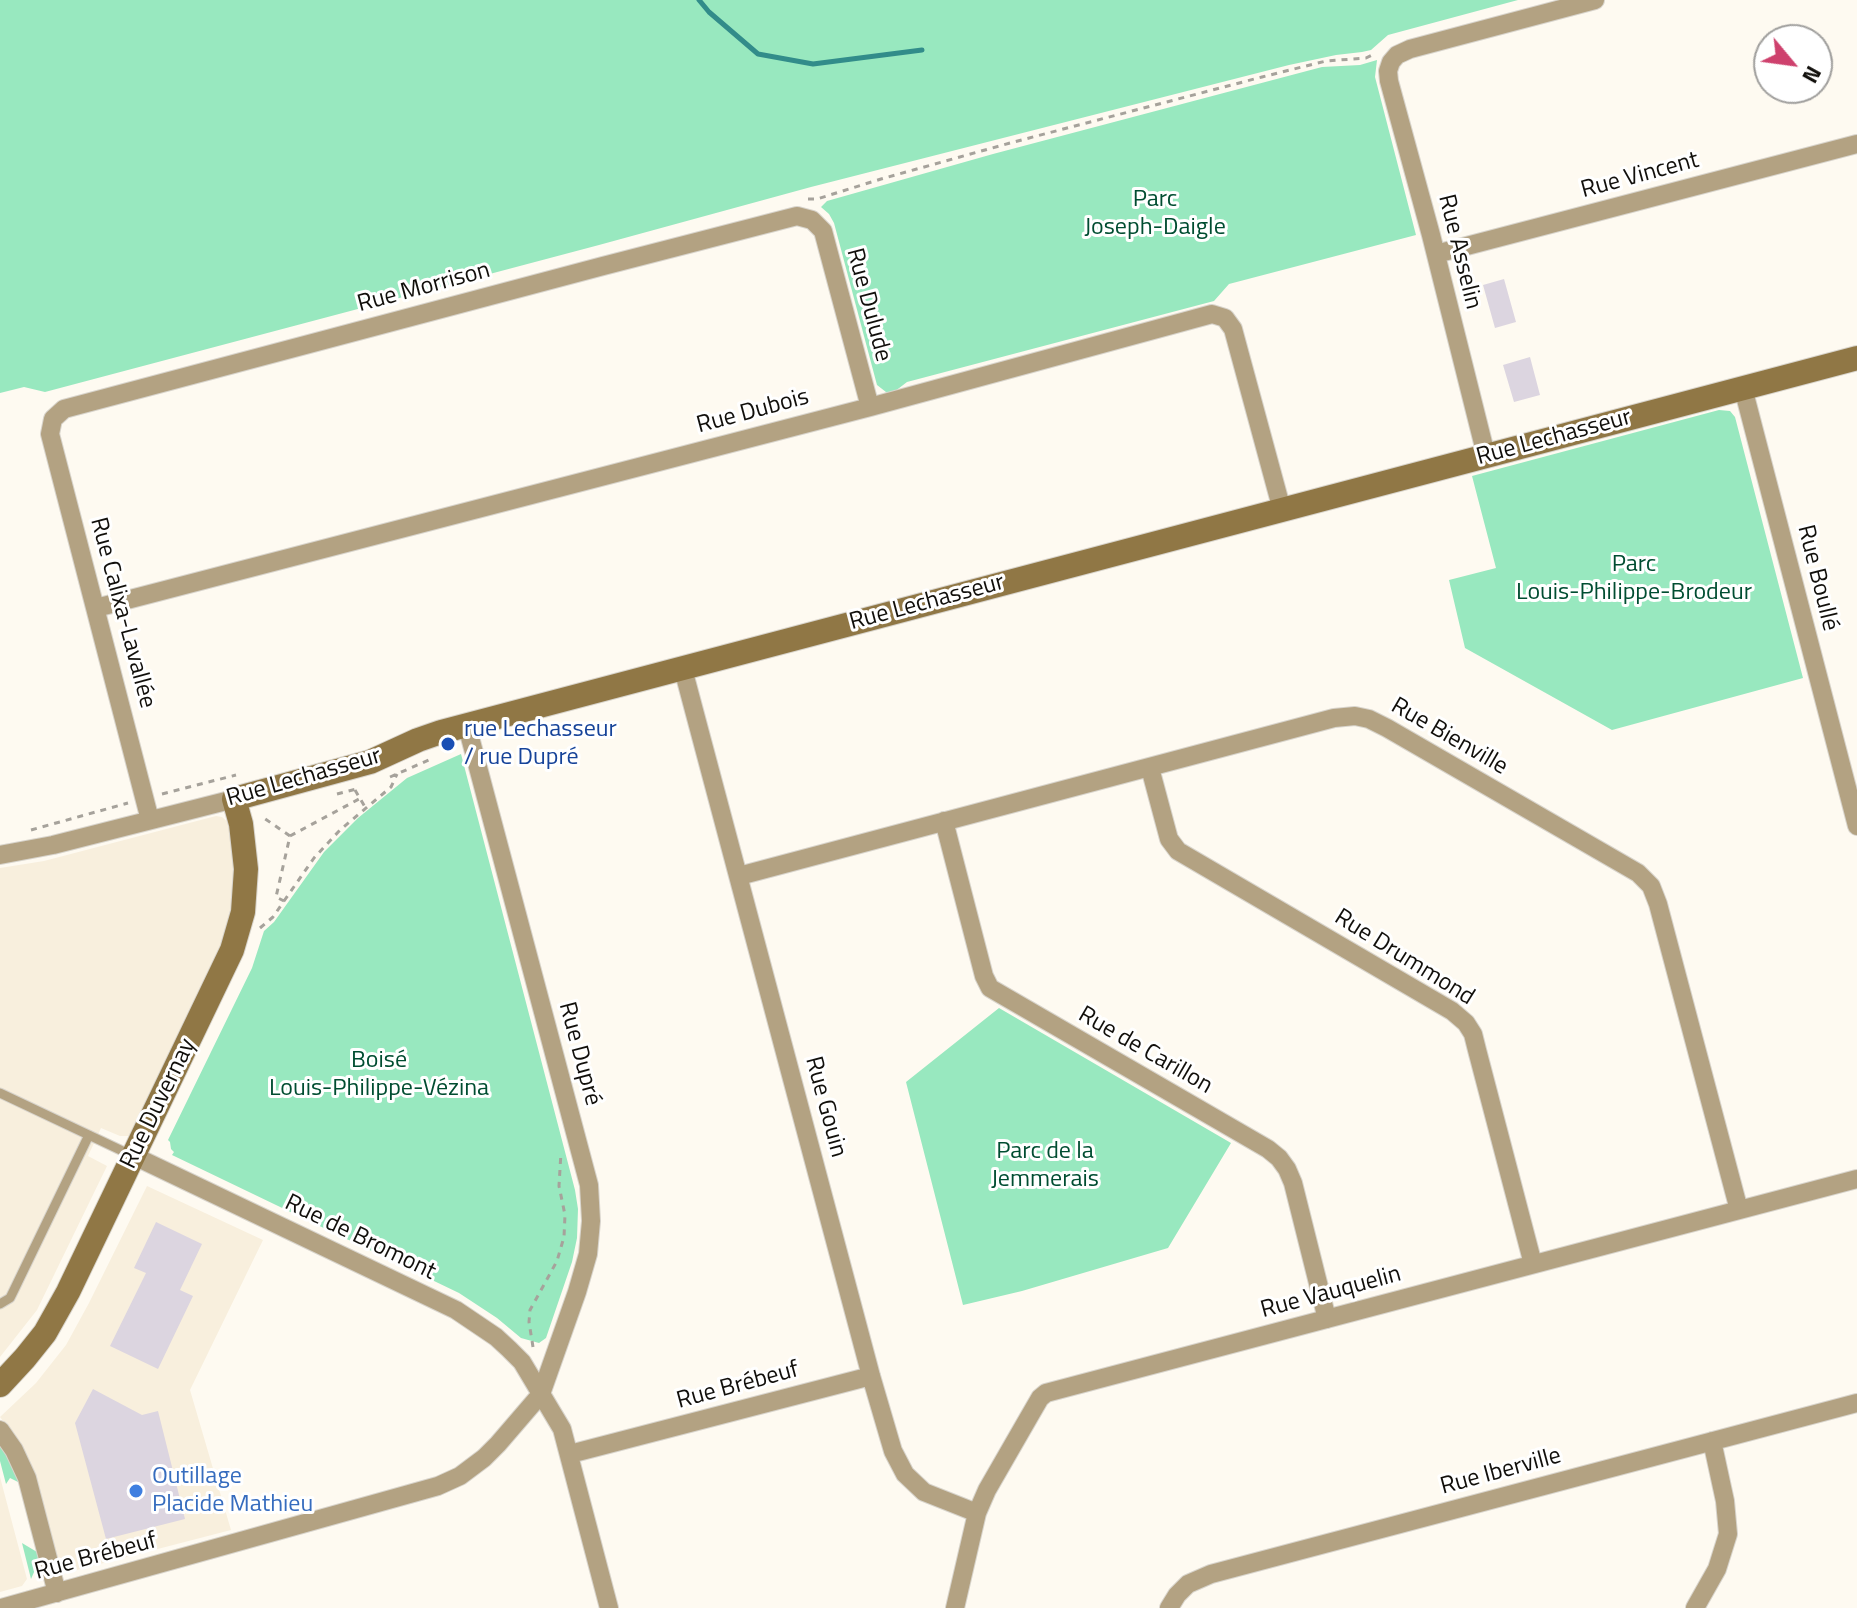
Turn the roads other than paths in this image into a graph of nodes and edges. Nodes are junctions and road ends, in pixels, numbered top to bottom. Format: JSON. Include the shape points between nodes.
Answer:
{"nodes":[{"id":1,"x":1595,"y":0,"type":"edge"},
{"id":2,"x":1857,"y":144,"type":"edge"},
{"id":3,"x":812,"y":220,"type":"joint"},
{"id":4,"x":1436,"y":254,"type":"junction"},
{"id":5,"x":1857,"y":358,"type":"edge"},
{"id":6,"x":1743,"y":388,"type":"junction"},
{"id":7,"x":870,"y":407,"type":"junction"},
{"id":8,"x":53,"y":419,"type":"joint"},
{"id":9,"x":1486,"y":455,"type":"junction"},
{"id":10,"x":1282,"y":510,"type":"junction"},
{"id":11,"x":96,"y":608,"type":"junction"},
{"id":12,"x":683,"y":669,"type":"junction"},
{"id":13,"x":467,"y":726,"type":"junction"},
{"id":14,"x":1150,"y":768,"type":"junction"},
{"id":15,"x":234,"y":799,"type":"junction"},
{"id":16,"x":150,"y":820,"type":"junction"},
{"id":17,"x":944,"y":821,"type":"junction"},
{"id":18,"x":1857,"y":826,"type":"edge"},
{"id":19,"x":0,"y":855,"type":"edge"},
{"id":20,"x":739,"y":876,"type":"junction"},
{"id":21,"x":0,"y":1093,"type":"edge"},
{"id":22,"x":89,"y":1135,"type":"junction"},
{"id":23,"x":134,"y":1156,"type":"junction"},
{"id":24,"x":1857,"y":1179,"type":"edge"},
{"id":25,"x":1739,"y":1210,"type":"junction"},
{"id":26,"x":1533,"y":1264,"type":"junction"},
{"id":27,"x":0,"y":1304,"type":"edge"},
{"id":28,"x":1327,"y":1319,"type":"junction"},
{"id":29,"x":6,"y":1376,"type":"edge"},
{"id":30,"x":871,"y":1376,"type":"junction"},
{"id":31,"x":541,"y":1394,"type":"junction"},
{"id":32,"x":1857,"y":1403,"type":"edge"},
{"id":33,"x":0,"y":1430,"type":"edge"},
{"id":34,"x":1712,"y":1441,"type":"junction"},
{"id":35,"x":570,"y":1454,"type":"junction"},
{"id":36,"x":977,"y":1513,"type":"junction"},
{"id":37,"x":57,"y":1593,"type":"junction"},
{"id":38,"x":1,"y":1608,"type":"edge"},
{"id":39,"x":609,"y":1608,"type":"edge"},
{"id":40,"x":955,"y":1608,"type":"edge"},
{"id":41,"x":1169,"y":1608,"type":"edge"},
{"id":42,"x":1695,"y":1608,"type":"edge"}],
"edges":[{"from":1,"to":4,"type":"street","name":"Rue Asselin","via":[[1384,57]]},
{"from":2,"to":4,"type":"street","name":"Rue Vincent"},
{"from":3,"to":7,"type":"street","name":"Rue Dulude","via":[[825,236]]},
{"from":3,"to":8,"type":"street","name":"Rue Morrison","via":[[792,217],[558,278],[69,407]]},
{"from":4,"to":9,"type":"street","name":"Rue Asselin"},
{"from":5,"to":6,"type":"street","name":"Rue Lechasseur"},
{"from":6,"to":9,"type":"street","name":"Rue Lechasseur"},
{"from":6,"to":18,"type":"street","name":"Rue Boullé"},
{"from":7,"to":10,"type":"street","name":"Rue Dubois","via":[[1216,314],[1233,329]]},
{"from":7,"to":11,"type":"street","name":"Rue Dubois"},
{"from":8,"to":11,"type":"street","name":"Rue Calixa-Lavallée","via":[[50,434]]},
{"from":9,"to":10,"type":"street","name":"Rue Lechasseur"},
{"from":10,"to":12,"type":"street","name":"Rue Lechasseur"},
{"from":11,"to":16,"type":"street","name":"Rue Calixa-Lavallée"},
{"from":12,"to":13,"type":"street","name":"Rue Lechasseur"},
{"from":12,"to":20,"type":"street","name":"Rue Gouin"},
{"from":13,"to":15,"type":"street","name":"Rue Lechasseur","via":[[370,762]]},
{"from":13,"to":31,"type":"street","name":"Rue Dupré","via":[[589,1185],[588,1254]]},
{"from":14,"to":17,"type":"street","name":"Rue Bienville"},
{"from":14,"to":25,"type":"street","name":"Rue Bienville","via":[[1334,718],[1362,717],[1643,877],[1658,904]]},
{"from":14,"to":26,"type":"street","name":"Rue Drummond","via":[[1169,839],[1178,851],[1466,1023]]},
{"from":15,"to":16,"type":"street","name":"Rue Lechasseur"},
{"from":15,"to":23,"type":"street","name":"Rue Duvernay","via":[[246,859],[241,925]]},
{"from":16,"to":19,"type":"street","name":"Rue Lechasseur"},
{"from":17,"to":20,"type":"street","name":"Rue Bienville"},
{"from":17,"to":28,"type":"street","name":"Rue de Carillon","via":[[990,988],[1279,1158],[1293,1183]]},
{"from":20,"to":30,"type":"street","name":"Rue Gouin"},
{"from":21,"to":22,"type":"lane"},
{"from":22,"to":23,"type":"lane"},
{"from":22,"to":27,"type":"lane","via":[[10,1298]]},
{"from":23,"to":29,"type":"street","name":"Rue Duvernay","via":[[53,1319]]},
{"from":23,"to":31,"type":"street","name":"Rue de Bromont","via":[[456,1310],[509,1349]]},
{"from":24,"to":25,"type":"street","name":"Rue Vauquelin"},
{"from":25,"to":26,"type":"street","name":"Rue Vauquelin"},
{"from":26,"to":28,"type":"street","name":"Rue Vauquelin"},
{"from":28,"to":36,"type":"street","name":"Rue Vauquelin","via":[[1046,1393]]},
{"from":30,"to":35,"type":"street","name":"Rue Brébeuf"},
{"from":30,"to":36,"type":"street","name":"Rue Gouin","via":[[905,1474],[924,1492]]},
{"from":31,"to":35,"type":"street"},
{"from":31,"to":37,"type":"street","name":"Rue Brébeuf","via":[[484,1458],[438,1486]]},
{"from":32,"to":34,"type":"street","name":"Rue Iberville"},
{"from":33,"to":37,"type":"street","via":[[27,1478]]},
{"from":34,"to":41,"type":"street","name":"Rue Iberville","via":[[1201,1577],[1182,1589]]},
{"from":34,"to":42,"type":"street","via":[[1725,1501],[1727,1544]]},
{"from":35,"to":39,"type":"street"},
{"from":36,"to":40,"type":"street","name":"Rue Vauquelin"},
{"from":37,"to":38,"type":"street","name":"Rue Brébeuf"}]}
